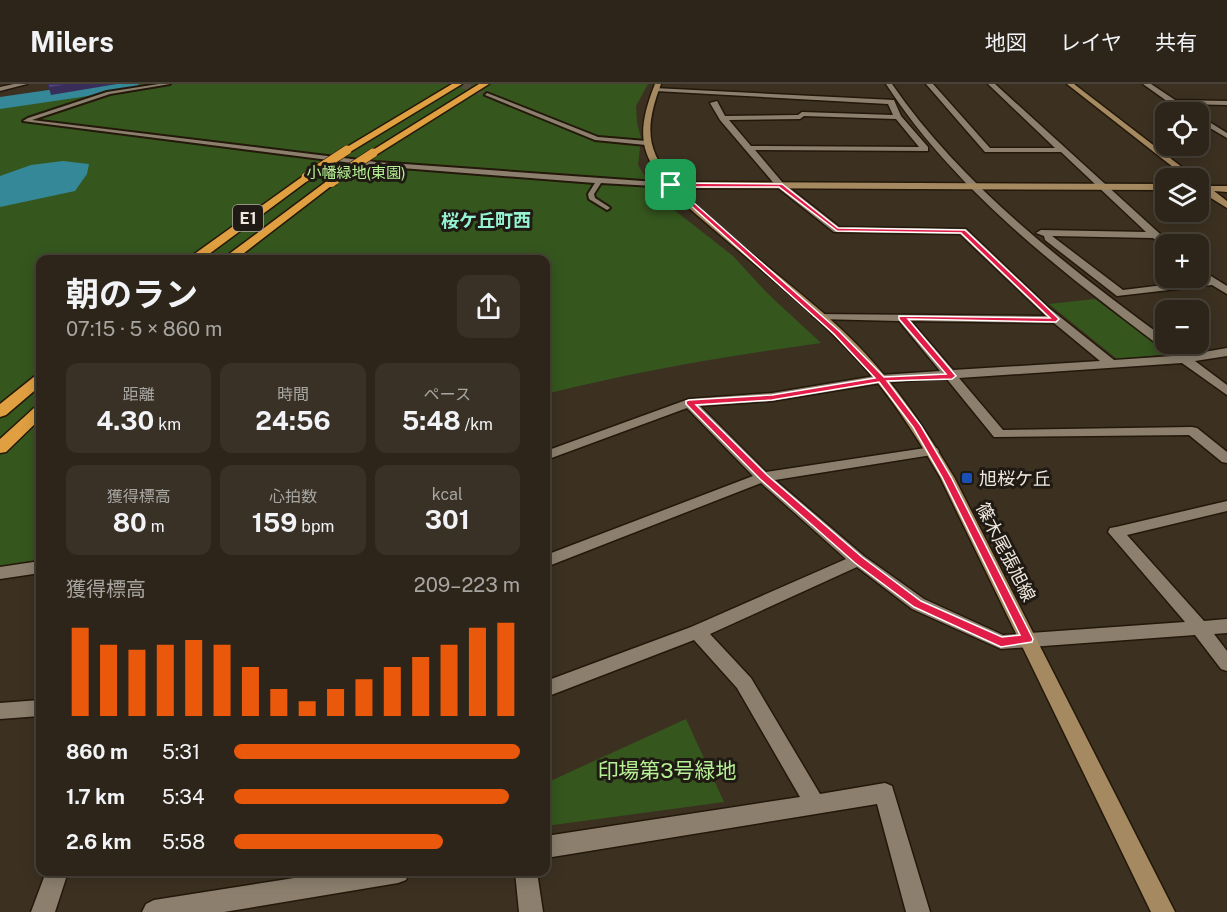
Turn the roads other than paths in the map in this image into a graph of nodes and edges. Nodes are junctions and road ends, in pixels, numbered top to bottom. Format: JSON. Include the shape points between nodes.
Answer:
{"nodes":[{"id":1,"x":24,"y":84,"type":"edge"},
{"id":2,"x":168,"y":84,"type":"edge"},
{"id":3,"x":458,"y":84,"type":"edge"},
{"id":4,"x":746,"y":84,"type":"edge"},
{"id":5,"x":888,"y":84,"type":"edge"},
{"id":6,"x":929,"y":84,"type":"edge"},
{"id":7,"x":991,"y":84,"type":"edge"},
{"id":8,"x":1070,"y":84,"type":"edge"},
{"id":9,"x":1146,"y":84,"type":"edge"},
{"id":10,"x":657,"y":87,"type":"edge"},
{"id":11,"x":0,"y":89,"type":"edge"},
{"id":12,"x":486,"y":89,"type":"edge"},
{"id":13,"x":692,"y":91,"type":"junction"},
{"id":14,"x":751,"y":95,"type":"junction"},
{"id":15,"x":695,"y":101,"type":"dead end"},
{"id":16,"x":705,"y":102,"type":"dead end"},
{"id":17,"x":724,"y":102,"type":"dead end"},
{"id":18,"x":734,"y":102,"type":"dead end"},
{"id":19,"x":1173,"y":102,"type":"edge"},
{"id":20,"x":714,"y":103,"type":"junction"},
{"id":21,"x":1209,"y":103,"type":"edge"},
{"id":22,"x":1227,"y":103,"type":"edge"},
{"id":23,"x":898,"y":117,"type":"junction"},
{"id":24,"x":723,"y":118,"type":"junction"},
{"id":25,"x":30,"y":119,"type":"junction"},
{"id":26,"x":1209,"y":125,"type":"edge"},
{"id":27,"x":1214,"y":128,"type":"junction"},
{"id":28,"x":1227,"y":128,"type":"edge"},
{"id":29,"x":1227,"y":136,"type":"edge"},
{"id":30,"x":646,"y":143,"type":"junction"},
{"id":31,"x":749,"y":148,"type":"junction"},
{"id":32,"x":1061,"y":150,"type":"junction"},
{"id":33,"x":1179,"y":168,"type":"edge"},
{"id":34,"x":599,"y":181,"type":"junction"},
{"id":35,"x":671,"y":185,"type":"junction"},
{"id":36,"x":780,"y":185,"type":"junction"},
{"id":37,"x":975,"y":186,"type":"junction"},
{"id":38,"x":1101,"y":187,"type":"junction"},
{"id":39,"x":1155,"y":187,"type":"edge"},
{"id":40,"x":1209,"y":187,"type":"edge"},
{"id":41,"x":1227,"y":189,"type":"edge"},
{"id":42,"x":1209,"y":192,"type":"edge"},
{"id":43,"x":1227,"y":205,"type":"edge"},
{"id":44,"x":607,"y":207,"type":"dead end"},
{"id":45,"x":1152,"y":235,"type":"junction"},
{"id":46,"x":1155,"y":237,"type":"edge"},
{"id":47,"x":199,"y":255,"type":"edge"},
{"id":48,"x":233,"y":255,"type":"edge"},
{"id":49,"x":1209,"y":279,"type":"edge"},
{"id":50,"x":1213,"y":282,"type":"junction"},
{"id":51,"x":1227,"y":291,"type":"edge"},
{"id":52,"x":818,"y":316,"type":"junction"},
{"id":53,"x":902,"y":317,"type":"junction"},
{"id":54,"x":1056,"y":320,"type":"junction"},
{"id":55,"x":1227,"y":352,"type":"edge"},
{"id":56,"x":1185,"y":359,"type":"junction"},
{"id":57,"x":1109,"y":363,"type":"junction"},
{"id":58,"x":952,"y":376,"type":"junction"},
{"id":59,"x":881,"y":379,"type":"junction"},
{"id":60,"x":36,"y":382,"type":"edge"},
{"id":61,"x":1227,"y":391,"type":"edge"},
{"id":62,"x":689,"y":403,"type":"junction"},
{"id":63,"x":0,"y":412,"type":"edge"},
{"id":64,"x":36,"y":415,"type":"edge"},
{"id":65,"x":0,"y":448,"type":"edge"},
{"id":66,"x":932,"y":451,"type":"junction"},
{"id":67,"x":550,"y":455,"type":"edge"},
{"id":68,"x":1227,"y":459,"type":"edge"},
{"id":69,"x":763,"y":477,"type":"junction"},
{"id":70,"x":1227,"y":506,"type":"edge"},
{"id":71,"x":550,"y":559,"type":"edge"},
{"id":72,"x":858,"y":560,"type":"junction"},
{"id":73,"x":36,"y":568,"type":"edge"},
{"id":74,"x":0,"y":573,"type":"edge"},
{"id":75,"x":1227,"y":626,"type":"edge"},
{"id":76,"x":1196,"y":627,"type":"junction"},
{"id":77,"x":697,"y":632,"type":"junction"},
{"id":78,"x":1028,"y":639,"type":"junction"},
{"id":79,"x":1227,"y":664,"type":"edge"},
{"id":80,"x":550,"y":687,"type":"edge"},
{"id":81,"x":36,"y":708,"type":"edge"},
{"id":82,"x":0,"y":711,"type":"edge"},
{"id":83,"x":815,"y":804,"type":"junction"},
{"id":84,"x":550,"y":846,"type":"edge"},
{"id":85,"x":56,"y":876,"type":"edge"},
{"id":86,"x":374,"y":876,"type":"edge"},
{"id":87,"x":526,"y":876,"type":"edge"},
{"id":88,"x":43,"y":912,"type":"edge"},
{"id":89,"x":154,"y":912,"type":"edge"},
{"id":90,"x":531,"y":912,"type":"edge"},
{"id":91,"x":918,"y":912,"type":"edge"},
{"id":92,"x":1163,"y":912,"type":"edge"}],
"edges":[{"from":1,"to":11,"type":"street"},
{"from":2,"to":25,"type":"lane","via":[[98,96]]},
{"from":3,"to":47,"type":"highway","number":"E1","bridge":true,"via":[[306,177]]},
{"from":4,"to":14,"type":"street"},
{"from":5,"to":37,"type":"street","via":[[901,104]]},
{"from":6,"to":32,"type":"street","via":[[988,150]]},
{"from":7,"to":32,"type":"street"},
{"from":8,"to":33,"type":"main road"},
{"from":9,"to":19,"type":"street"},
{"from":10,"to":13,"type":"street"},
{"from":10,"to":30,"type":"main road","name":"篠木尾張旭線","via":[[647,110]]},
{"from":12,"to":30,"type":"lane","via":[[597,139]]},
{"from":12,"to":48,"type":"highway","number":"E1","bridge":true,"via":[[373,153]]},
{"from":13,"to":14,"type":"street"},
{"from":13,"to":15,"type":"street"},
{"from":14,"to":18,"type":"street","via":[[753,102]]},
{"from":14,"to":23,"type":"street","via":[[891,102]]},
{"from":16,"to":20,"type":"street"},
{"from":17,"to":20,"type":"street"},
{"from":20,"to":24,"type":"street"},
{"from":21,"to":22,"type":"street"},
{"from":23,"to":24,"type":"street","via":[[802,114]]},
{"from":23,"to":31,"type":"street","via":[[925,148]]},
{"from":24,"to":31,"type":"street"},
{"from":25,"to":34,"type":"lane","via":[[376,164]]},
{"from":25,"to":34,"type":"lane"},
{"from":26,"to":27,"type":"street"},
{"from":27,"to":28,"type":"street"},
{"from":27,"to":29,"type":"street"},
{"from":30,"to":35,"type":"main road","name":"篠木尾張旭線","via":[[653,161]]},
{"from":31,"to":36,"type":"street"},
{"from":32,"to":38,"type":"street"},
{"from":34,"to":35,"type":"lane"},
{"from":34,"to":44,"type":"lane","via":[[592,199]]},
{"from":35,"to":36,"type":"main road"},
{"from":35,"to":52,"type":"main road","name":"篠木尾張旭線"},
{"from":36,"to":37,"type":"main road"},
{"from":36,"to":54,"type":"street","via":[[837,230],[963,231]]},
{"from":37,"to":38,"type":"main road"},
{"from":37,"to":56,"type":"street","via":[[1015,225]]},
{"from":38,"to":39,"type":"main road"},
{"from":38,"to":45,"type":"street"},
{"from":40,"to":41,"type":"main road"},
{"from":42,"to":43,"type":"main road"},
{"from":45,"to":46,"type":"street"},
{"from":45,"to":50,"type":"street","via":[[1041,232],[1121,294]]},
{"from":49,"to":50,"type":"street"},
{"from":50,"to":51,"type":"street"},
{"from":52,"to":53,"type":"street"},
{"from":52,"to":59,"type":"main road","name":"篠木尾張旭線"},
{"from":53,"to":54,"type":"street"},
{"from":53,"to":58,"type":"street"},
{"from":54,"to":57,"type":"street"},
{"from":55,"to":56,"type":"street"},
{"from":56,"to":57,"type":"street"},
{"from":56,"to":61,"type":"street"},
{"from":57,"to":58,"type":"street"},
{"from":58,"to":59,"type":"street"},
{"from":58,"to":68,"type":"street","via":[[999,434],[1192,431]]},
{"from":59,"to":62,"type":"street","via":[[772,397]]},
{"from":59,"to":66,"type":"main road","name":"篠木尾張旭線"},
{"from":60,"to":63,"type":"highway"},
{"from":62,"to":67,"type":"street"},
{"from":62,"to":69,"type":"street"},
{"from":64,"to":65,"type":"highway"},
{"from":66,"to":69,"type":"street"},
{"from":66,"to":78,"type":"main road","name":"篠木尾張旭線"},
{"from":69,"to":71,"type":"street"},
{"from":69,"to":72,"type":"street"},
{"from":70,"to":76,"type":"street","via":[[1116,532]]},
{"from":72,"to":77,"type":"street"},
{"from":72,"to":78,"type":"street","via":[[918,604],[1001,642]]},
{"from":73,"to":74,"type":"street"},
{"from":75,"to":76,"type":"street"},
{"from":76,"to":78,"type":"street"},
{"from":76,"to":79,"type":"street"},
{"from":77,"to":80,"type":"street"},
{"from":77,"to":83,"type":"street","via":[[744,683]]},
{"from":78,"to":92,"type":"main road","name":"篠木尾張旭線"},
{"from":81,"to":82,"type":"street"},
{"from":83,"to":84,"type":"street"},
{"from":83,"to":91,"type":"street","via":[[885,793]]},
{"from":85,"to":88,"type":"street"},
{"from":86,"to":89,"type":"street"},
{"from":87,"to":90,"type":"street"}]}
